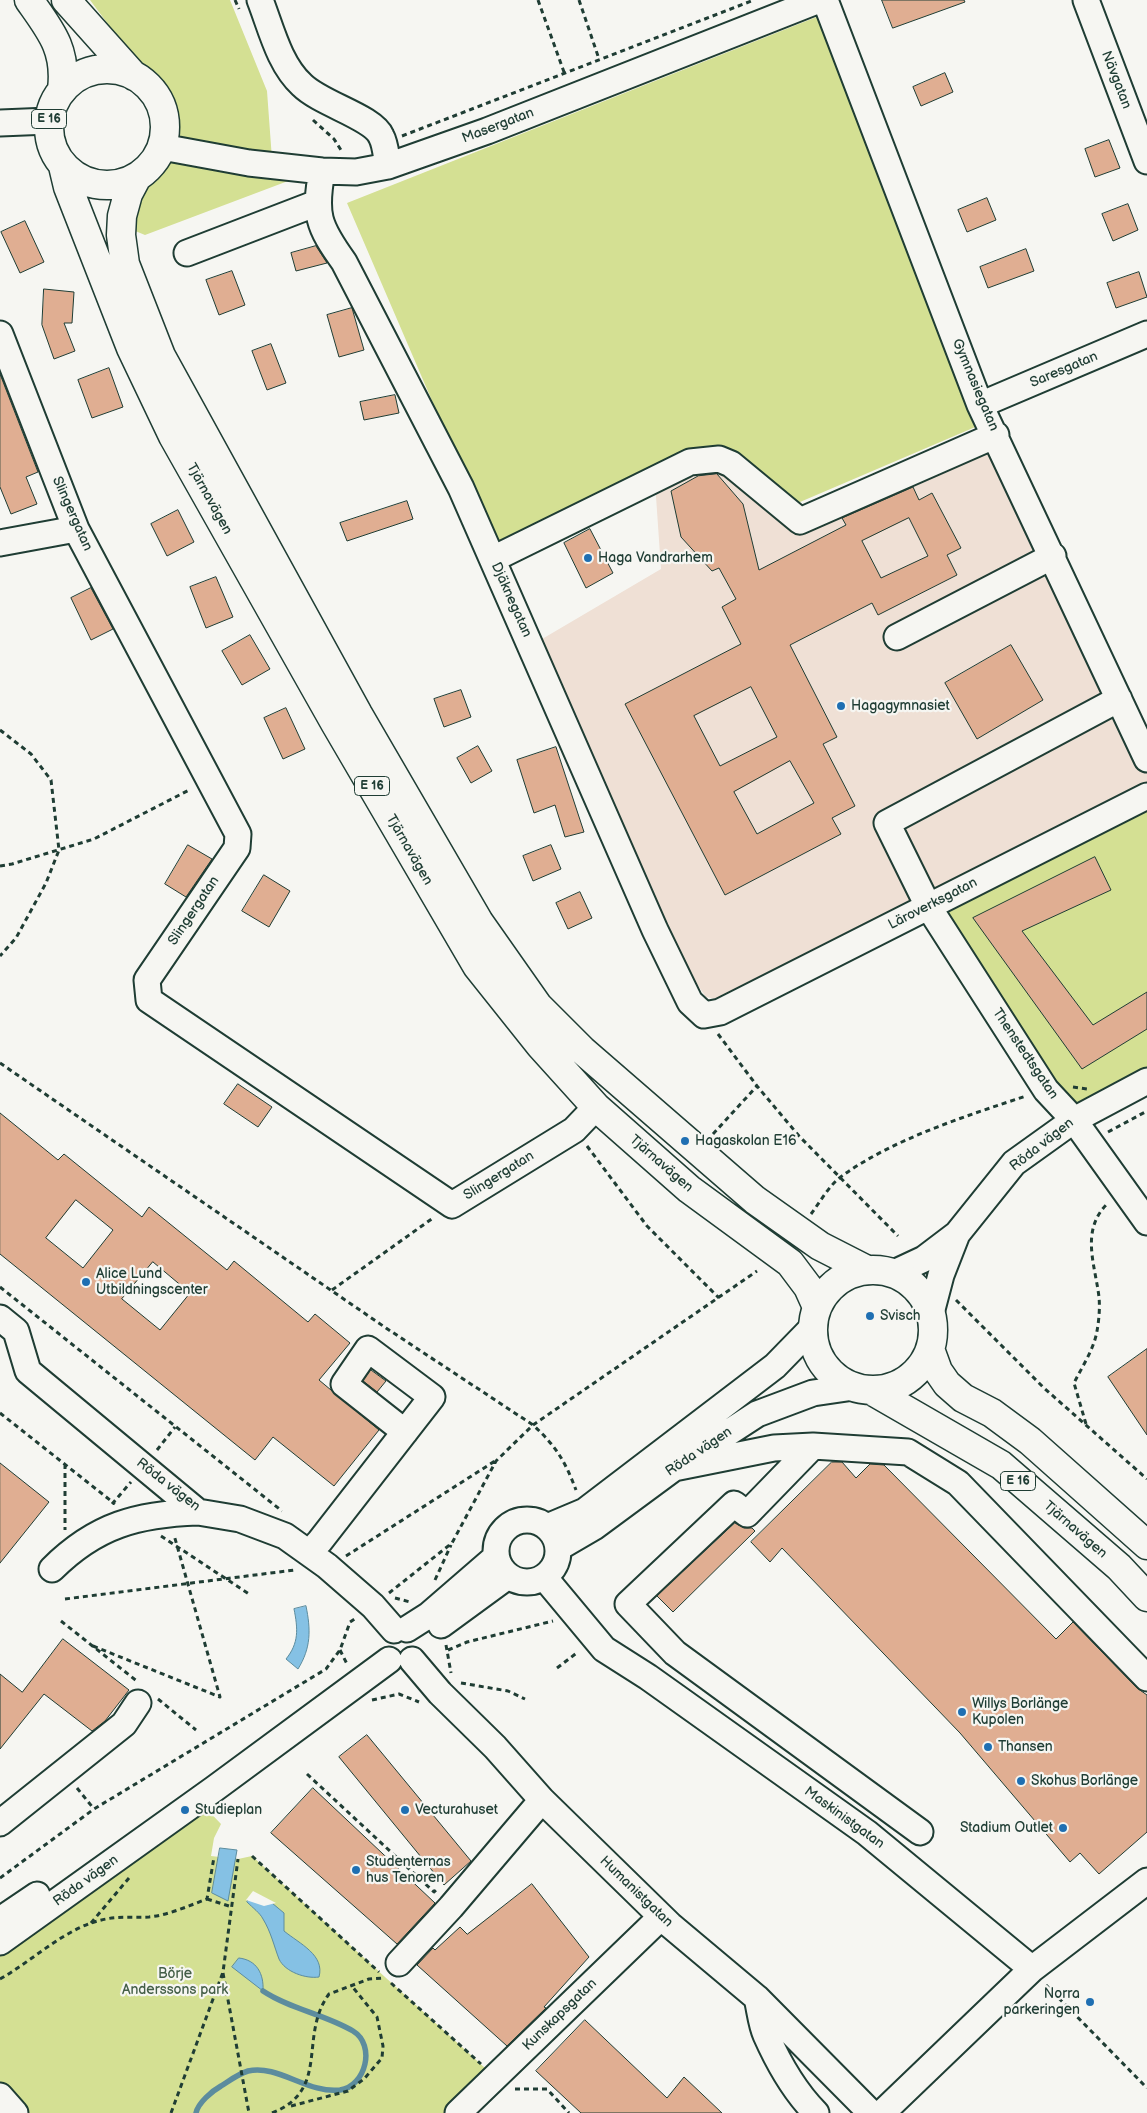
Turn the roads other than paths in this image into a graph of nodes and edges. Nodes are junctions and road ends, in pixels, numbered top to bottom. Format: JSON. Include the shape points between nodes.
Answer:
{"nodes":[{"id":1,"x":29,"y":0,"type":"edge"},
{"id":2,"x":66,"y":0,"type":"edge"},
{"id":3,"x":819,"y":0,"type":"edge"},
{"id":4,"x":826,"y":0,"type":"edge"},
{"id":5,"x":1086,"y":0,"type":"edge"},
{"id":6,"x":251,"y":8,"type":"edge"},
{"id":7,"x":134,"y":76,"type":"junction"},
{"id":8,"x":62,"y":90,"type":"junction"},
{"id":9,"x":1138,"y":108,"type":"edge"},
{"id":10,"x":49,"y":122,"type":"junction"},
{"id":11,"x":0,"y":123,"type":"edge"},
{"id":12,"x":162,"y":147,"type":"junction"},
{"id":13,"x":386,"y":155,"type":"junction"},
{"id":14,"x":1147,"y":161,"type":"edge"},
{"id":15,"x":63,"y":166,"type":"junction"},
{"id":16,"x":332,"y":171,"type":"junction"},
{"id":17,"x":137,"y":177,"type":"junction"},
{"id":18,"x":317,"y":203,"type":"junction"},
{"id":19,"x":187,"y":253,"type":"dead end"},
{"id":20,"x":0,"y":334,"type":"edge"},
{"id":21,"x":1147,"y":334,"type":"edge"},
{"id":22,"x":980,"y":405,"type":"junction"},
{"id":23,"x":996,"y":435,"type":"junction"},
{"id":24,"x":76,"y":529,"type":"junction"},
{"id":25,"x":0,"y":543,"type":"edge"},
{"id":26,"x":1053,"y":556,"type":"junction"},
{"id":27,"x":493,"y":559,"type":"junction"},
{"id":28,"x":898,"y":637,"type":"dead end"},
{"id":29,"x":1119,"y":699,"type":"junction"},
{"id":30,"x":1147,"y":759,"type":"edge"},
{"id":31,"x":1147,"y":796,"type":"edge"},
{"id":32,"x":928,"y":906,"type":"junction"},
{"id":33,"x":712,"y":1014,"type":"joint"},
{"id":34,"x":1147,"y":1081,"type":"edge"},
{"id":35,"x":596,"y":1107,"type":"junction"},
{"id":36,"x":1074,"y":1120,"type":"junction"},
{"id":37,"x":1147,"y":1222,"type":"edge"},
{"id":38,"x":958,"y":1234,"type":"junction"},
{"id":39,"x":867,"y":1270,"type":"junction"},
{"id":40,"x":894,"y":1273,"type":"junction"},
{"id":41,"x":931,"y":1314,"type":"junction"},
{"id":42,"x":815,"y":1317,"type":"junction"},
{"id":43,"x":0,"y":1318,"type":"edge"},
{"id":44,"x":930,"y":1350,"type":"junction"},
{"id":45,"x":863,"y":1388,"type":"junction"},
{"id":46,"x":405,"y":1432,"type":"dead end"},
{"id":47,"x":813,"y":1446,"type":"junction"},
{"id":48,"x":674,"y":1468,"type":"junction"},
{"id":49,"x":198,"y":1512,"type":"junction"},
{"id":50,"x":552,"y":1537,"type":"junction"},
{"id":51,"x":1147,"y":1545,"type":"edge"},
{"id":52,"x":318,"y":1560,"type":"junction"},
{"id":53,"x":58,"y":1562,"type":"road end"},
{"id":54,"x":502,"y":1566,"type":"junction"},
{"id":55,"x":544,"y":1577,"type":"junction"},
{"id":56,"x":1147,"y":1596,"type":"edge"},
{"id":57,"x":410,"y":1635,"type":"junction"},
{"id":58,"x":675,"y":1653,"type":"junction"},
{"id":59,"x":648,"y":1676,"type":"junction"},
{"id":60,"x":1147,"y":1678,"type":"edge"},
{"id":61,"x":145,"y":1695,"type":"road end"},
{"id":62,"x":211,"y":1785,"type":"junction"},
{"id":63,"x":542,"y":1800,"type":"junction"},
{"id":64,"x":888,"y":1809,"type":"junction"},
{"id":65,"x":0,"y":1823,"type":"edge"},
{"id":66,"x":920,"y":1832,"type":"dead end"},
{"id":67,"x":867,"y":1833,"type":"junction"},
{"id":68,"x":1147,"y":1881,"type":"edge"},
{"id":69,"x":661,"y":1917,"type":"junction"},
{"id":70,"x":0,"y":1920,"type":"edge"},
{"id":71,"x":0,"y":1942,"type":"edge"},
{"id":72,"x":392,"y":1970,"type":"road end"},
{"id":73,"x":1037,"y":1975,"type":"junction"},
{"id":74,"x":757,"y":1998,"type":"junction"},
{"id":75,"x":0,"y":2096,"type":"edge"},
{"id":76,"x":465,"y":2111,"type":"edge"},
{"id":77,"x":15,"y":2113,"type":"edge"},
{"id":78,"x":816,"y":2113,"type":"edge"},
{"id":79,"x":871,"y":2113,"type":"edge"},
{"id":80,"x":882,"y":2113,"type":"edge"}],
"edges":[{"from":1,"to":8,"type":"highway","name":"Tjärnavägen","number":"E 16","via":[[60,49],[64,76]]},
{"from":2,"to":7,"type":"highway","name":"Tjärnavägen","number":"E 16"},
{"from":3,"to":13,"type":"street","name":"Masergatan","via":[[487,131]]},
{"from":4,"to":22,"type":"street","name":"Gymnasiegatan"},
{"from":5,"to":9,"type":"street","name":"Nävgatan"},
{"from":6,"to":13,"type":"street","via":[[301,85],[324,102],[372,124],[381,135]]},
{"from":7,"to":8,"type":"highway","name":"Tjärnavägen","number":"E 16","via":[[119,70],[103,69],[74,79]]},
{"from":7,"to":12,"type":"highway","name":"Tjärnavägen","number":"E 16","via":[[152,91],[163,112],[165,136]]},
{"from":8,"to":10,"type":"highway","name":"Tjärnavägen","number":"E 16","via":[[51,110]]},
{"from":9,"to":14,"type":"street","name":"Nävgatan"},
{"from":10,"to":11,"type":"street"},
{"from":10,"to":15,"type":"highway","name":"Tjärnavägen","number":"E 16","via":[[49,137]]},
{"from":12,"to":16,"type":"street","name":"Masergatan","via":[[248,163]]},
{"from":12,"to":17,"type":"highway","name":"Tjärnavägen","number":"E 16","via":[[152,164]]},
{"from":13,"to":16,"type":"street","name":"Masergatan"},
{"from":15,"to":17,"type":"highway","name":"Tjärnavägen","number":"E 16","via":[[90,183],[106,186],[122,184]]},
{"from":15,"to":35,"type":"highway","name":"Tjärnavägen","number":"E 16","via":[[68,187],[130,348],[165,418],[335,723],[477,966],[540,1045]]},
{"from":16,"to":18,"type":"street","name":"Djäknegatan"},
{"from":17,"to":39,"type":"highway","name":"Tjärnavägen","number":"E 16","via":[[128,194],[121,235],[125,264],[161,356],[358,714],[484,930],[538,1006],[684,1141],[755,1200],[820,1246]]},
{"from":18,"to":19,"type":"street"},
{"from":18,"to":27,"type":"street","name":"Djäknegatan","via":[[324,231],[344,262],[461,488]]},
{"from":20,"to":24,"type":"street","name":"Slingergatan"},
{"from":21,"to":22,"type":"street","name":"Saresgatan"},
{"from":22,"to":23,"type":"street","name":"Gymnasiegatan"},
{"from":23,"to":26,"type":"street","name":"Gymnasiegatan"},
{"from":23,"to":27,"type":"street","via":[[800,521],[730,464],[719,459],[690,462]]},
{"from":24,"to":25,"type":"street"},
{"from":24,"to":35,"type":"street","name":"Slingergatan","via":[[238,834],[237,848],[147,980],[149,1000],[452,1205],[574,1130]]},
{"from":26,"to":28,"type":"street"},
{"from":26,"to":29,"type":"street","name":"Gymnasiegatan"},
{"from":27,"to":33,"type":"street","name":"Djäknegatan","via":[[655,930],[690,1002]]},
{"from":29,"to":30,"type":"street","name":"Gymnasiegatan"},
{"from":29,"to":32,"type":"street","name":"Thenstedtsgatan","via":[[887,823]]},
{"from":31,"to":32,"type":"street","name":"Läroverksgatan"},
{"from":32,"to":33,"type":"street","name":"Läroverksgatan"},
{"from":32,"to":36,"type":"street","name":"Thenstedtsgatan","via":[[1046,1090]]},
{"from":34,"to":36,"type":"street","name":"Röda vägen"},
{"from":35,"to":42,"type":"highway","name":"Tjärnavägen","number":"E 16","via":[[689,1189],[790,1263],[808,1287]]},
{"from":36,"to":37,"type":"street","name":"Thenstedtsgatan"},
{"from":36,"to":38,"type":"street","name":"Röda vägen","via":[[1014,1163]]},
{"from":38,"to":40,"type":"street","name":"Röda vägen","via":[[924,1258]]},
{"from":38,"to":41,"type":"street","name":"Röda vägen","via":[[941,1275]]},
{"from":39,"to":40,"type":"highway"},
{"from":39,"to":42,"type":"highway","via":[[856,1271],[837,1281],[825,1293]]},
{"from":40,"to":41,"type":"highway","via":[[910,1282],[923,1296]]},
{"from":41,"to":44,"type":"highway","via":[[934,1332]]},
{"from":42,"to":45,"type":"highway","via":[[817,1352],[823,1364],[832,1374]]},
{"from":42,"to":50,"type":"street","name":"Röda vägen","via":[[775,1366]]},
{"from":43,"to":49,"type":"street","name":"Röda vägen","via":[[16,1331],[28,1371]]},
{"from":44,"to":45,"type":"highway","via":[[914,1374],[901,1383],[886,1388]]},
{"from":44,"to":51,"type":"highway","number":"E 16","via":[[938,1371],[958,1393],[1030,1441]]},
{"from":45,"to":48,"type":"street","name":"Röda vägen","via":[[813,1393],[757,1414]]},
{"from":45,"to":56,"type":"highway","name":"Tjärnavägen","number":"E 16","via":[[1000,1465],[1119,1567]]},
{"from":46,"to":52,"type":"street"},
{"from":47,"to":48,"type":"street","via":[[774,1448]]},
{"from":47,"to":58,"type":"street","via":[[747,1514],[734,1504],[628,1604]]},
{"from":47,"to":60,"type":"street","via":[[908,1452],[958,1483]]},
{"from":48,"to":50,"type":"street","name":"Röda vägen","via":[[594,1527]]},
{"from":49,"to":52,"type":"street","name":"Röda vägen","via":[[240,1519],[285,1536]]},
{"from":49,"to":53,"type":"street","via":[[134,1518],[103,1530]]},
{"from":50,"to":54,"type":"street","via":[[529,1520],[511,1524],[498,1538]]},
{"from":50,"to":55,"type":"street","via":[[555,1564]]},
{"from":52,"to":57,"type":"street","name":"Röda vägen"},
{"from":54,"to":55,"type":"street","via":[[526,1582]]},
{"from":54,"to":57,"type":"street","name":"Röda vägen"},
{"from":55,"to":59,"type":"street","name":"Maskinistgatan","via":[[604,1649]]},
{"from":57,"to":62,"type":"street","name":"Röda vägen"},
{"from":57,"to":63,"type":"street","name":"Humanistgatan","via":[[440,1694],[495,1747]]},
{"from":58,"to":59,"type":"street"},
{"from":58,"to":64,"type":"street"},
{"from":59,"to":67,"type":"street","name":"Maskinistgatan"},
{"from":61,"to":65,"type":"street","via":[[124,1724]]},
{"from":62,"to":70,"type":"street","name":"Röda vägen"},
{"from":62,"to":71,"type":"street","name":"Röda vägen"},
{"from":63,"to":69,"type":"street","name":"Humanistgatan"},
{"from":63,"to":72,"type":"street","via":[[451,1907]]},
{"from":64,"to":66,"type":"street"},
{"from":64,"to":67,"type":"street"},
{"from":67,"to":73,"type":"street","name":"Maskinistgatan"},
{"from":68,"to":73,"type":"street"},
{"from":69,"to":74,"type":"street","name":"Humanistgatan"},
{"from":69,"to":76,"type":"street","name":"Kunskapsgatan"},
{"from":73,"to":80,"type":"street"},
{"from":74,"to":78,"type":"street","via":[[765,2034],[785,2071]]},
{"from":74,"to":79,"type":"street","name":"Humanistgatan"},
{"from":75,"to":77,"type":"street"}]}
